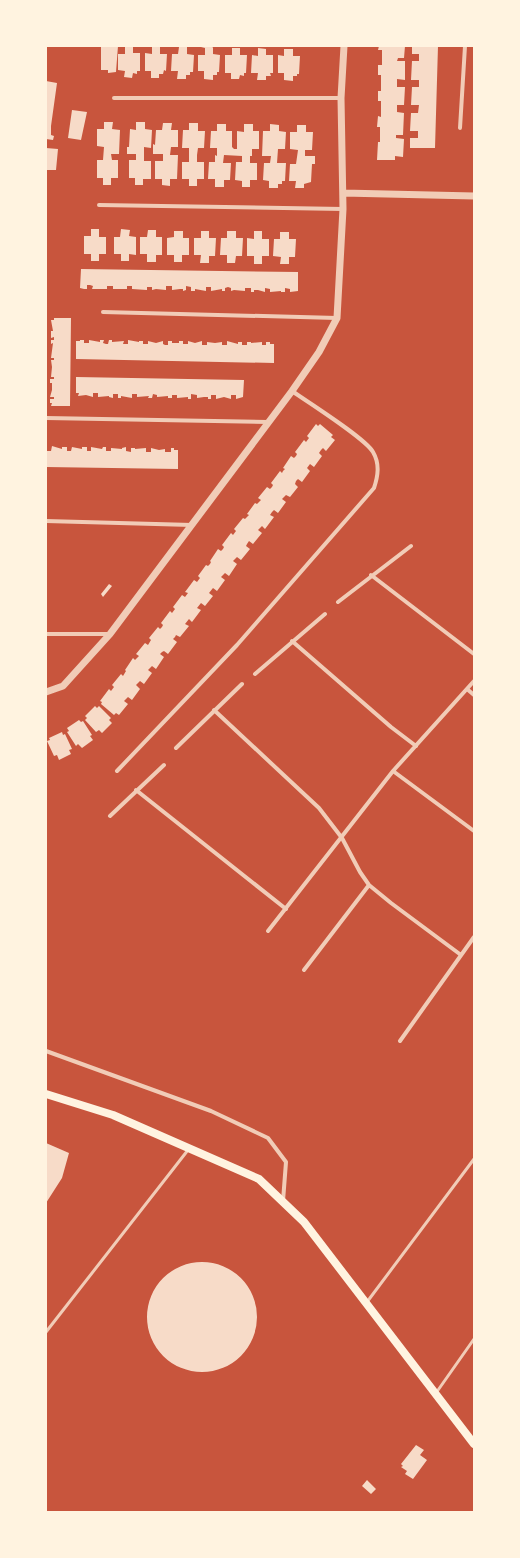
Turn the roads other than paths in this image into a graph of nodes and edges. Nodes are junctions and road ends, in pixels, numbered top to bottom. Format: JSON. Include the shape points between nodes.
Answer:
{"nodes":[{"id":1,"x":344,"y":46,"type":"edge"},
{"id":2,"x":465,"y":46,"type":"edge"},
{"id":3,"x":114,"y":98,"type":"dead end"},
{"id":4,"x":341,"y":98,"type":"junction"},
{"id":5,"x":460,"y":128,"type":"dead end"},
{"id":6,"x":343,"y":193,"type":"junction"},
{"id":7,"x":474,"y":196,"type":"edge"},
{"id":8,"x":99,"y":205,"type":"dead end"},
{"id":9,"x":343,"y":209,"type":"junction"},
{"id":10,"x":103,"y":312,"type":"dead end"},
{"id":11,"x":337,"y":318,"type":"junction"},
{"id":12,"x":292,"y":391,"type":"junction"},
{"id":13,"x":46,"y":418,"type":"edge"},
{"id":14,"x":268,"y":422,"type":"junction"},
{"id":15,"x":46,"y":521,"type":"edge"},
{"id":16,"x":193,"y":526,"type":"junction"},
{"id":17,"x":411,"y":546,"type":"dead end"},
{"id":18,"x":371,"y":575,"type":"junction"},
{"id":19,"x":338,"y":602,"type":"dead end"},
{"id":20,"x":325,"y":614,"type":"dead end"},
{"id":21,"x":46,"y":634,"type":"edge"},
{"id":22,"x":110,"y":634,"type":"junction"},
{"id":23,"x":292,"y":641,"type":"junction"},
{"id":24,"x":474,"y":654,"type":"edge"},
{"id":25,"x":255,"y":674,"type":"dead end"},
{"id":26,"x":474,"y":681,"type":"edge"},
{"id":27,"x":242,"y":684,"type":"dead end"},
{"id":28,"x":467,"y":689,"type":"junction"},
{"id":29,"x":46,"y":692,"type":"edge"},
{"id":30,"x":474,"y":695,"type":"edge"},
{"id":31,"x":214,"y":710,"type":"junction"},
{"id":32,"x":416,"y":746,"type":"junction"},
{"id":33,"x":176,"y":748,"type":"dead end"},
{"id":34,"x":164,"y":765,"type":"dead end"},
{"id":35,"x":117,"y":771,"type":"dead end"},
{"id":36,"x":393,"y":771,"type":"junction"},
{"id":37,"x":136,"y":790,"type":"junction"},
{"id":38,"x":110,"y":816,"type":"dead end"},
{"id":39,"x":474,"y":831,"type":"edge"},
{"id":40,"x":342,"y":838,"type":"junction"},
{"id":41,"x":369,"y":885,"type":"junction"},
{"id":42,"x":286,"y":909,"type":"junction"},
{"id":43,"x":268,"y":930,"type":"dead end"},
{"id":44,"x":474,"y":937,"type":"edge"},
{"id":45,"x":462,"y":955,"type":"junction"},
{"id":46,"x":304,"y":970,"type":"dead end"},
{"id":47,"x":400,"y":1041,"type":"dead end"},
{"id":48,"x":46,"y":1051,"type":"edge"},
{"id":49,"x":46,"y":1094,"type":"edge"},
{"id":50,"x":189,"y":1148,"type":"junction"},
{"id":51,"x":474,"y":1159,"type":"edge"},
{"id":52,"x":283,"y":1202,"type":"junction"},
{"id":53,"x":366,"y":1303,"type":"junction"},
{"id":54,"x":46,"y":1332,"type":"edge"},
{"id":55,"x":474,"y":1339,"type":"edge"},
{"id":56,"x":436,"y":1394,"type":"junction"},
{"id":57,"x":474,"y":1444,"type":"edge"}],
"edges":[{"from":1,"to":4,"type":"street"},
{"from":2,"to":5,"type":"street"},
{"from":3,"to":4,"type":"street"},
{"from":4,"to":6,"type":"street"},
{"from":6,"to":7,"type":"street"},
{"from":6,"to":9,"type":"street"},
{"from":8,"to":9,"type":"street"},
{"from":9,"to":11,"type":"street"},
{"from":10,"to":11,"type":"street"},
{"from":11,"to":12,"type":"street","via":[[319,352]]},
{"from":12,"to":14,"type":"street"},
{"from":12,"to":35,"type":"street","via":[[373,452],[378,467],[374,488],[237,645]]},
{"from":13,"to":14,"type":"street"},
{"from":14,"to":16,"type":"street"},
{"from":15,"to":16,"type":"street"},
{"from":16,"to":22,"type":"street"},
{"from":17,"to":18,"type":"street"},
{"from":18,"to":19,"type":"street"},
{"from":18,"to":24,"type":"street"},
{"from":20,"to":23,"type":"street"},
{"from":21,"to":22,"type":"street"},
{"from":22,"to":29,"type":"street","via":[[63,686]]},
{"from":23,"to":25,"type":"street"},
{"from":23,"to":32,"type":"street"},
{"from":26,"to":28,"type":"street"},
{"from":27,"to":31,"type":"street"},
{"from":28,"to":30,"type":"street"},
{"from":28,"to":32,"type":"street"},
{"from":31,"to":33,"type":"street"},
{"from":31,"to":40,"type":"street","via":[[319,808]]},
{"from":32,"to":36,"type":"street"},
{"from":34,"to":37,"type":"street"},
{"from":36,"to":39,"type":"street"},
{"from":36,"to":40,"type":"street"},
{"from":37,"to":38,"type":"street"},
{"from":37,"to":42,"type":"street"},
{"from":40,"to":41,"type":"street"},
{"from":40,"to":42,"type":"street"},
{"from":41,"to":45,"type":"street"},
{"from":41,"to":46,"type":"street"},
{"from":42,"to":43,"type":"street"},
{"from":44,"to":45,"type":"street"},
{"from":45,"to":47,"type":"street"},
{"from":48,"to":52,"type":"street","via":[[211,1112],[268,1138],[286,1162]]},
{"from":49,"to":50,"type":"main road","via":[[113,1115]]},
{"from":50,"to":52,"type":"main road","via":[[259,1179]]},
{"from":50,"to":54,"type":"lane"},
{"from":51,"to":53,"type":"lane"},
{"from":52,"to":53,"type":"main road","via":[[304,1222]]},
{"from":53,"to":56,"type":"main road"},
{"from":55,"to":56,"type":"lane"},
{"from":56,"to":57,"type":"main road"}]}
